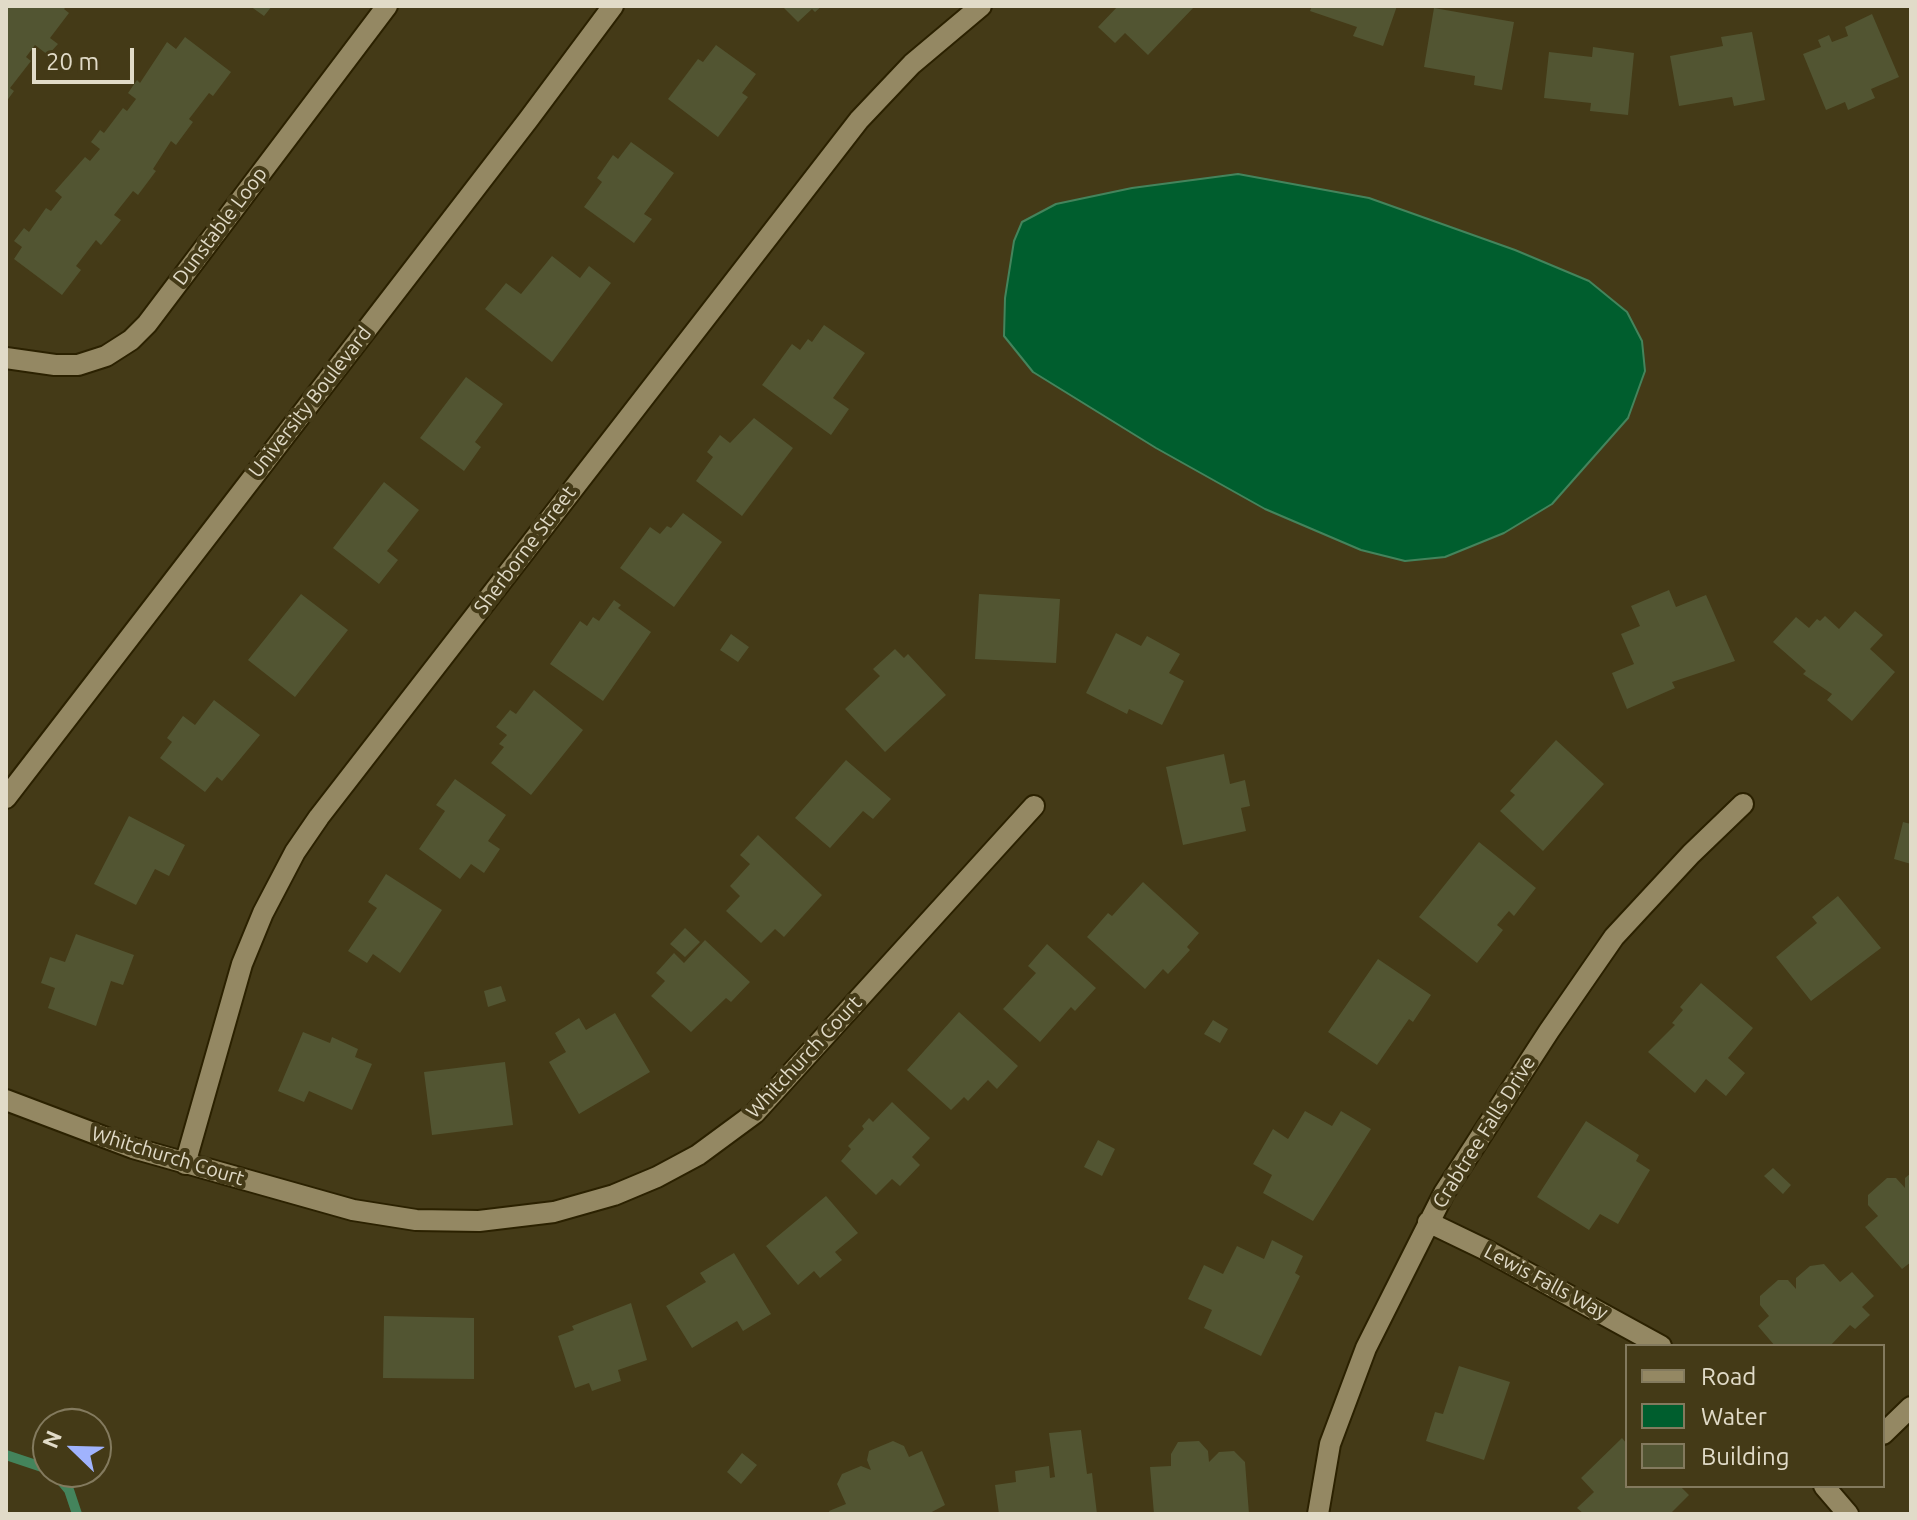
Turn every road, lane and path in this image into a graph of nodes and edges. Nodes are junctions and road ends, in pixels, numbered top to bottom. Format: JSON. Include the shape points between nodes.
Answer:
{"nodes":[{"id":1,"x":387,"y":6,"type":"edge"},
{"id":2,"x":613,"y":6,"type":"edge"},
{"id":3,"x":981,"y":6,"type":"edge"},
{"id":4,"x":6,"y":358,"type":"edge"},
{"id":5,"x":6,"y":798,"type":"edge"},
{"id":6,"x":1743,"y":804,"type":"dead end"},
{"id":7,"x":1034,"y":806,"type":"dead end"},
{"id":8,"x":6,"y":1100,"type":"edge"},
{"id":9,"x":185,"y":1164,"type":"junction"},
{"id":10,"x":1428,"y":1222,"type":"junction"},
{"id":11,"x":1657,"y":1344,"type":"edge"},
{"id":12,"x":1911,"y":1407,"type":"edge"},
{"id":13,"x":1885,"y":1432,"type":"edge"},
{"id":14,"x":1828,"y":1488,"type":"edge"},
{"id":15,"x":1318,"y":1514,"type":"edge"},
{"id":16,"x":1848,"y":1514,"type":"edge"}],
"edges":[{"from":1,"to":4,"type":"street","name":"Dunstable Loop","via":[[131,340],[78,365]]},
{"from":2,"to":5,"type":"street","name":"University Boulevard"},
{"from":3,"to":9,"type":"street","name":"Sherborne Street","via":[[912,64],[859,120],[319,817],[263,913],[242,964]]},
{"from":6,"to":10,"type":"street","name":"Crabtree Falls Drive","via":[[1614,937]]},
{"from":7,"to":9,"type":"street","name":"Whitchurch Court","via":[[755,1113],[657,1177],[554,1212],[479,1221],[416,1220],[353,1210]]},
{"from":8,"to":9,"type":"street","name":"Whitchurch Court"},
{"from":10,"to":11,"type":"street","name":"Lewis Falls Way"},
{"from":10,"to":15,"type":"street","name":"Crabtree Falls Drive","via":[[1366,1348],[1330,1444]]},
{"from":12,"to":13,"type":"street"},
{"from":14,"to":16,"type":"street"}]}
